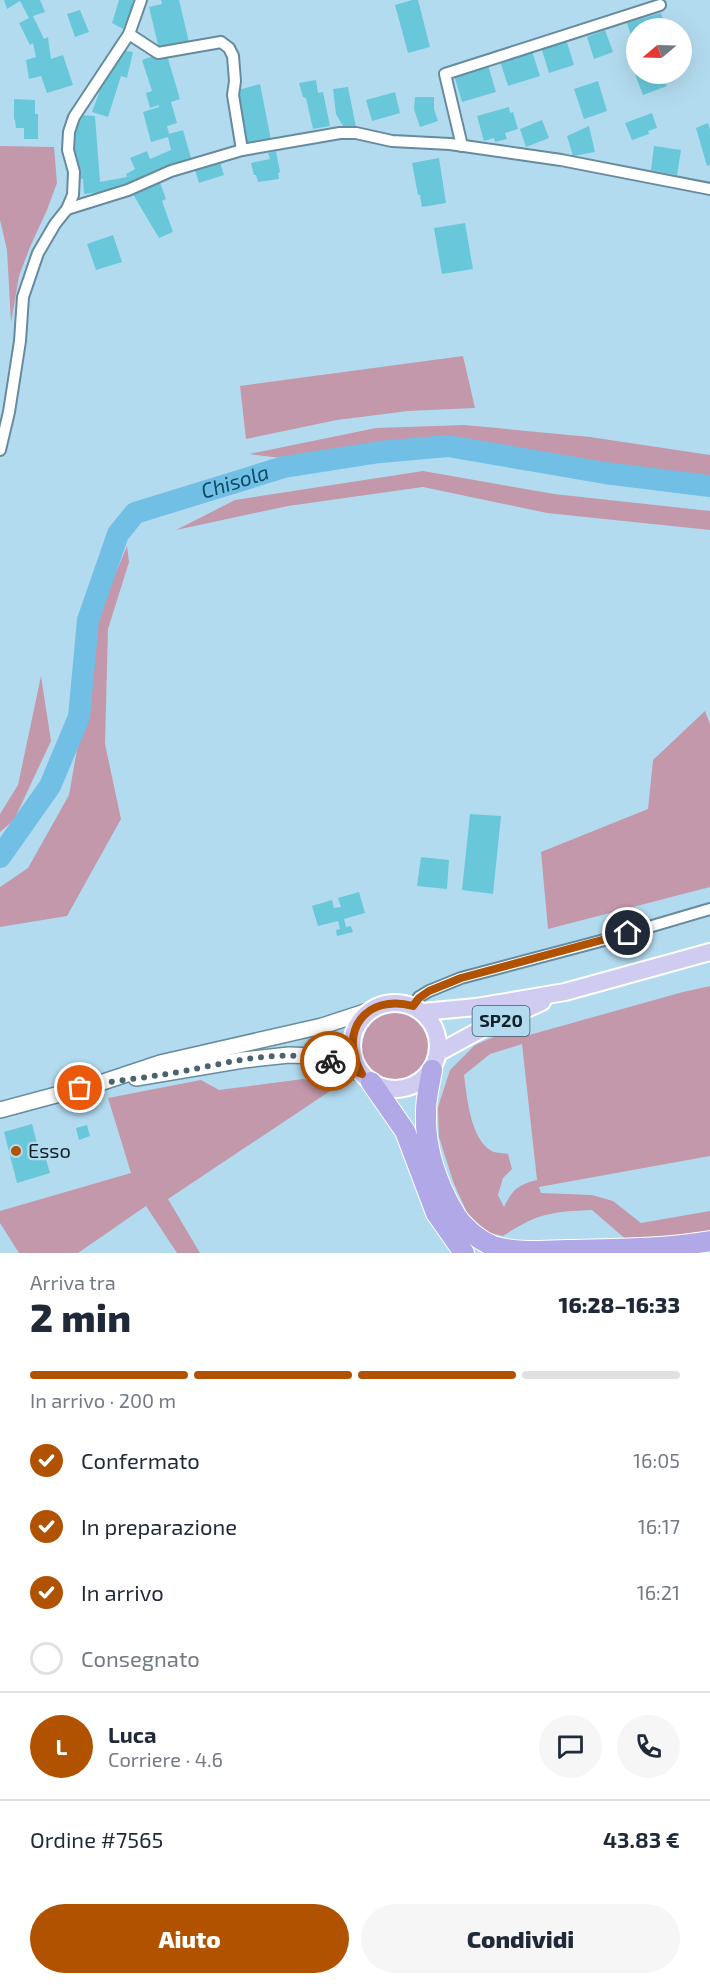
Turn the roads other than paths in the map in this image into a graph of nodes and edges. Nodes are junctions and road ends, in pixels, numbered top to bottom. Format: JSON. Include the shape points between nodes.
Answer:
{"nodes":[{"id":1,"x":141,"y":0,"type":"edge"},
{"id":2,"x":660,"y":4,"type":"dead end"},
{"id":3,"x":129,"y":34,"type":"junction"},
{"id":4,"x":462,"y":146,"type":"junction"},
{"id":5,"x":242,"y":150,"type":"junction"},
{"id":6,"x":710,"y":189,"type":"edge"},
{"id":7,"x":68,"y":209,"type":"junction"},
{"id":8,"x":0,"y":450,"type":"edge"},
{"id":9,"x":710,"y":909,"type":"edge"},
{"id":10,"x":710,"y":952,"type":"edge"},
{"id":11,"x":566,"y":992,"type":"junction"},
{"id":12,"x":418,"y":1009,"type":"junction"},
{"id":13,"x":368,"y":1011,"type":"junction"},
{"id":14,"x":435,"y":1061,"type":"junction"},
{"id":15,"x":366,"y":1078,"type":"junction"},
{"id":16,"x":97,"y":1084,"type":"junction"},
{"id":17,"x":0,"y":1110,"type":"edge"},
{"id":18,"x":457,"y":1218,"type":"junction"},
{"id":19,"x":710,"y":1241,"type":"edge"},
{"id":20,"x":462,"y":1250,"type":"edge"},
{"id":21,"x":492,"y":1253,"type":"edge"}],
"edges":[{"from":1,"to":3,"type":"street"},
{"from":2,"to":4,"type":"street","via":[[445,74]]},
{"from":3,"to":5,"type":"street","via":[[158,53],[221,42],[229,48]]},
{"from":3,"to":7,"type":"street","via":[[74,117],[68,150],[74,172],[74,195]]},
{"from":4,"to":5,"type":"street","via":[[340,133]]},
{"from":4,"to":6,"type":"street","via":[[561,160]]},
{"from":5,"to":7,"type":"street"},
{"from":7,"to":8,"type":"street","via":[[38,253],[23,297],[20,341]]},
{"from":9,"to":12,"type":"street","via":[[461,978],[419,998]]},
{"from":10,"to":11,"type":"main road","number":"SP20"},
{"from":11,"to":12,"type":"main road","number":"SP20","via":[[476,1007]]},
{"from":11,"to":14,"type":"main road","number":"SP20","via":[[482,1029]]},
{"from":12,"to":13,"type":"main road","number":"SP20","via":[[400,1002]]},
{"from":12,"to":14,"type":"main road","via":[[436,1031],[439,1042]]},
{"from":13,"to":15,"type":"main road","via":[[352,1038],[355,1063]]},
{"from":13,"to":16,"type":"main road","number":"SP20","via":[[322,1026],[160,1063]]},
{"from":14,"to":15,"type":"main road","number":"SP20","via":[[423,1080],[411,1087],[383,1088]]},
{"from":14,"to":18,"type":"highway","via":[[426,1109],[428,1138],[442,1191]]},
{"from":15,"to":16,"type":"main road","number":"SP20","via":[[315,1056],[289,1055]]},
{"from":15,"to":20,"type":"highway","via":[[405,1131],[436,1213]]},
{"from":16,"to":17,"type":"main road","number":"SP20"},
{"from":18,"to":19,"type":"highway","via":[[474,1236],[507,1250],[658,1248]]},
{"from":18,"to":21,"type":"highway","via":[[468,1234]]}]}
